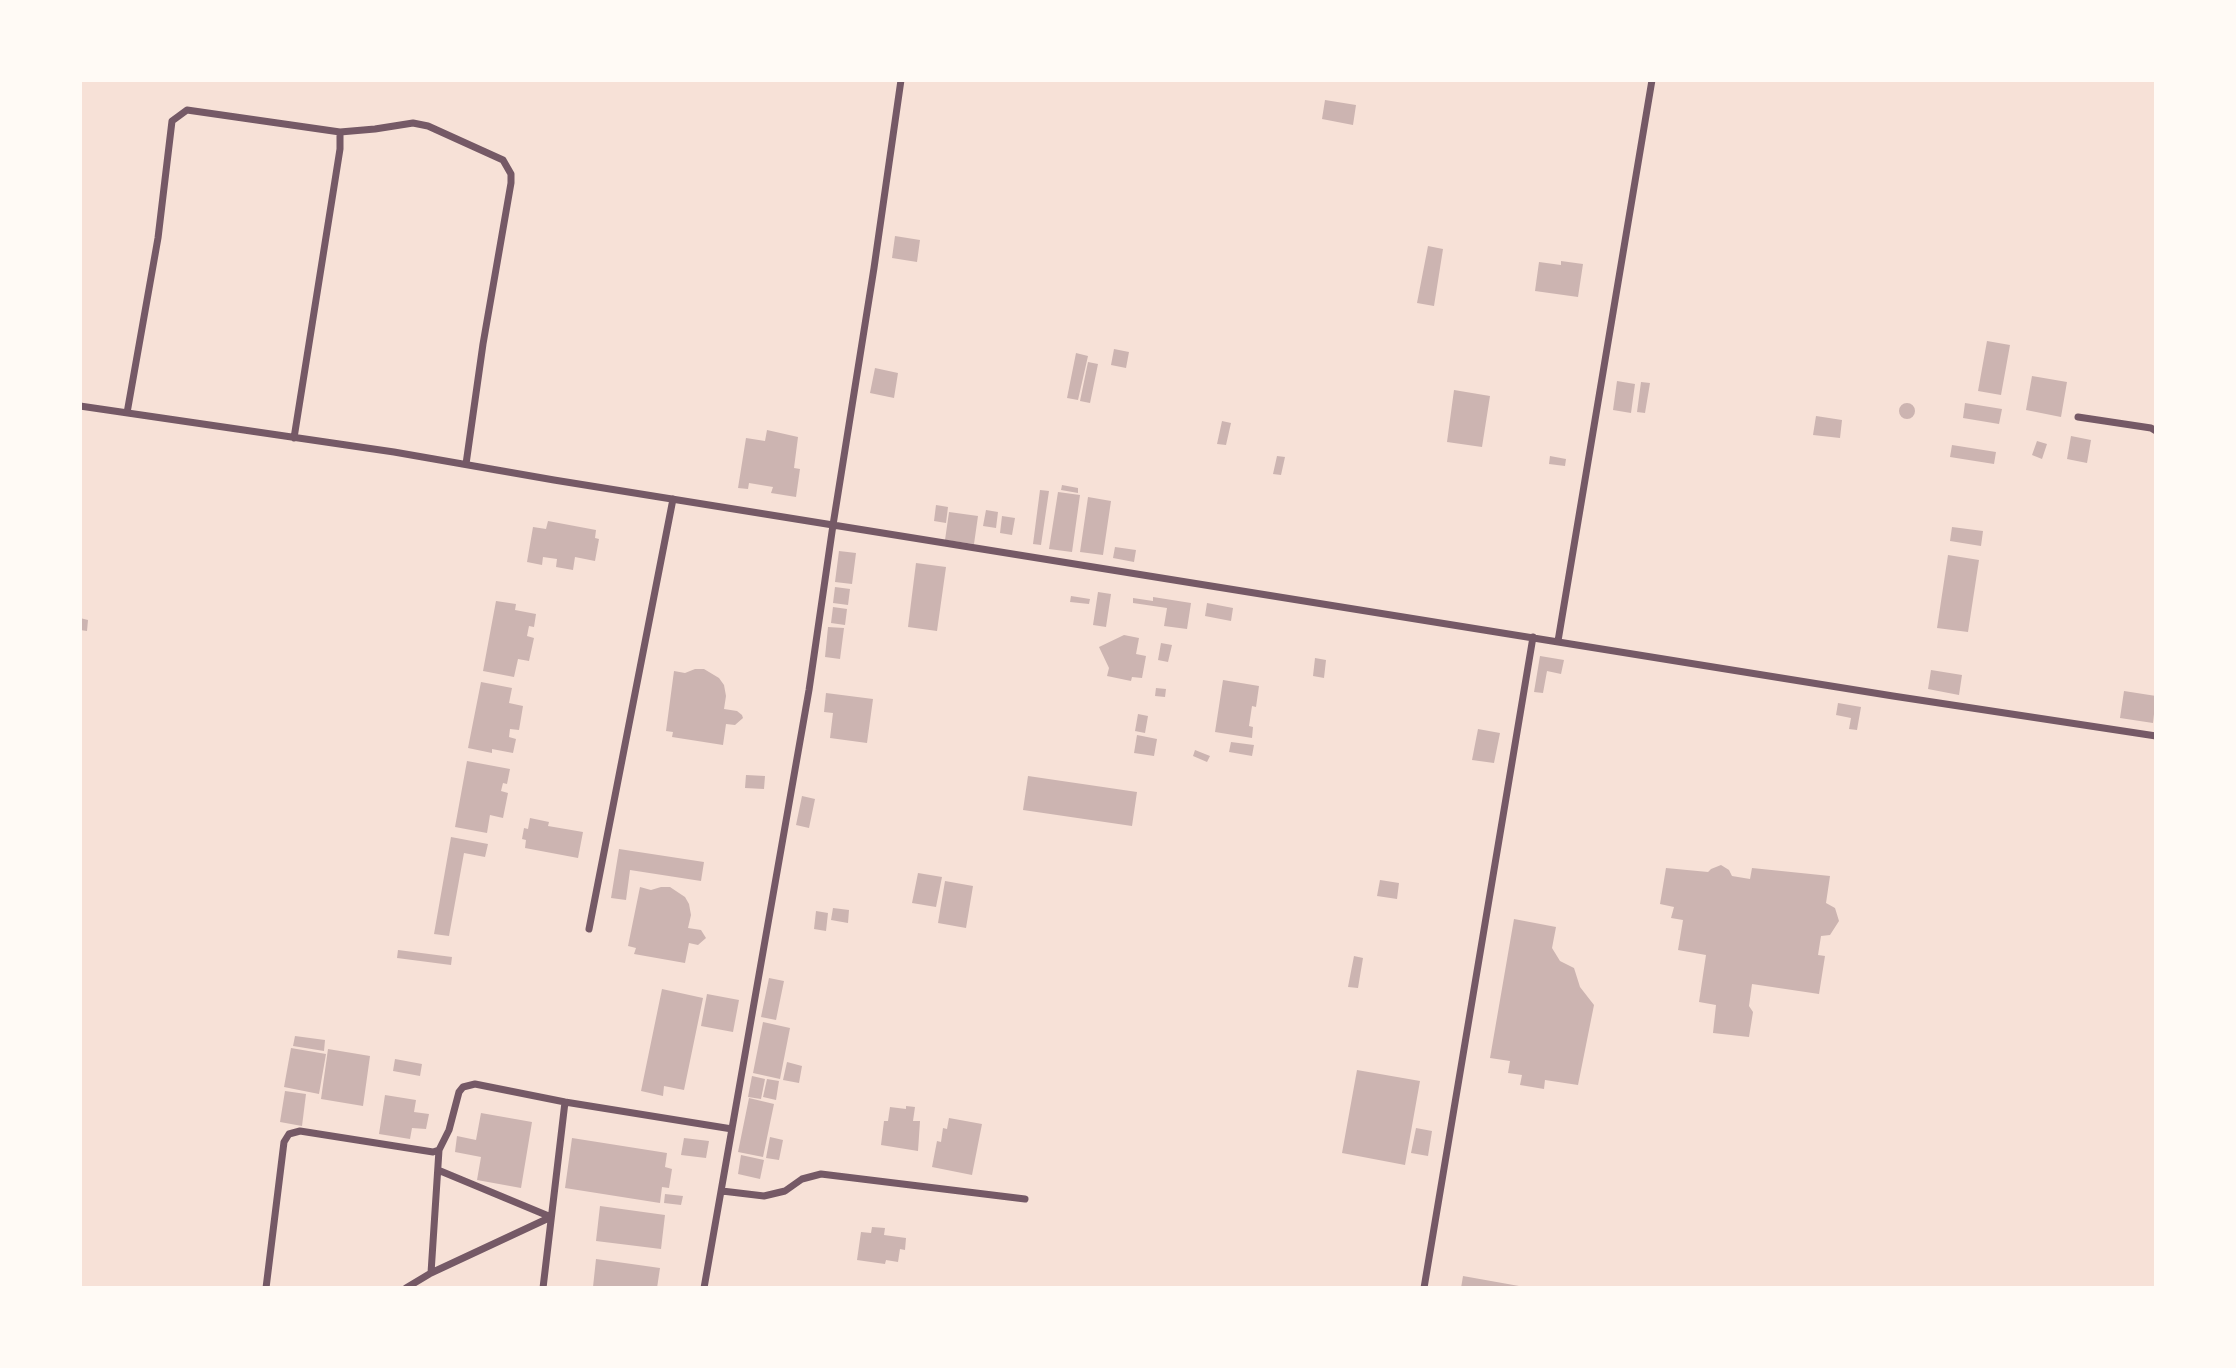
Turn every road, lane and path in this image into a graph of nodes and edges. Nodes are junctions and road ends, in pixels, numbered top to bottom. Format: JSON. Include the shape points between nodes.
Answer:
{"nodes":[{"id":1,"x":901,"y":80,"type":"edge"},
{"id":2,"x":1652,"y":80,"type":"edge"},
{"id":3,"x":340,"y":132,"type":"junction"},
{"id":4,"x":80,"y":406,"type":"edge"},
{"id":5,"x":127,"y":414,"type":"junction"},
{"id":6,"x":2078,"y":417,"type":"dead end"},
{"id":7,"x":2155,"y":431,"type":"edge"},
{"id":8,"x":294,"y":438,"type":"junction"},
{"id":9,"x":466,"y":464,"type":"junction"},
{"id":10,"x":673,"y":499,"type":"junction"},
{"id":11,"x":833,"y":525,"type":"junction"},
{"id":12,"x":1533,"y":638,"type":"junction"},
{"id":13,"x":1558,"y":641,"type":"junction"},
{"id":14,"x":2155,"y":736,"type":"edge"},
{"id":15,"x":589,"y":929,"type":"dead end"},
{"id":16,"x":565,"y":1102,"type":"junction"},
{"id":17,"x":732,"y":1129,"type":"junction"},
{"id":18,"x":439,"y":1150,"type":"junction"},
{"id":19,"x":438,"y":1170,"type":"junction"},
{"id":20,"x":722,"y":1191,"type":"junction"},
{"id":21,"x":1025,"y":1199,"type":"dead end"},
{"id":22,"x":551,"y":1217,"type":"junction"},
{"id":23,"x":431,"y":1273,"type":"junction"},
{"id":24,"x":266,"y":1287,"type":"edge"},
{"id":25,"x":405,"y":1287,"type":"edge"},
{"id":26,"x":543,"y":1287,"type":"edge"},
{"id":27,"x":704,"y":1287,"type":"edge"},
{"id":28,"x":1423,"y":1287,"type":"edge"}],
"edges":[{"from":1,"to":11,"type":"street"},
{"from":2,"to":13,"type":"street"},
{"from":3,"to":5,"type":"street","via":[[187,110],[172,121],[158,238]]},
{"from":3,"to":8,"type":"street"},
{"from":3,"to":9,"type":"street","via":[[413,123],[428,126],[503,160],[511,174]]},
{"from":4,"to":5,"type":"street"},
{"from":5,"to":8,"type":"street"},
{"from":6,"to":7,"type":"street"},
{"from":8,"to":9,"type":"street"},
{"from":9,"to":10,"type":"street"},
{"from":10,"to":11,"type":"street"},
{"from":10,"to":15,"type":"street"},
{"from":11,"to":12,"type":"street"},
{"from":11,"to":17,"type":"street","via":[[809,690]]},
{"from":12,"to":13,"type":"street"},
{"from":12,"to":28,"type":"street"},
{"from":13,"to":14,"type":"street"},
{"from":16,"to":17,"type":"street"},
{"from":16,"to":18,"type":"street","via":[[468,1085],[459,1092]]},
{"from":16,"to":22,"type":"street"},
{"from":17,"to":20,"type":"street"},
{"from":18,"to":19,"type":"street"},
{"from":18,"to":24,"type":"street","via":[[300,1131],[289,1134],[284,1142]]},
{"from":19,"to":22,"type":"street"},
{"from":19,"to":23,"type":"street"},
{"from":20,"to":21,"type":"street","via":[[764,1196],[821,1174]]},
{"from":20,"to":27,"type":"street"},
{"from":22,"to":23,"type":"street"},
{"from":22,"to":26,"type":"street"},
{"from":23,"to":25,"type":"street"}]}
